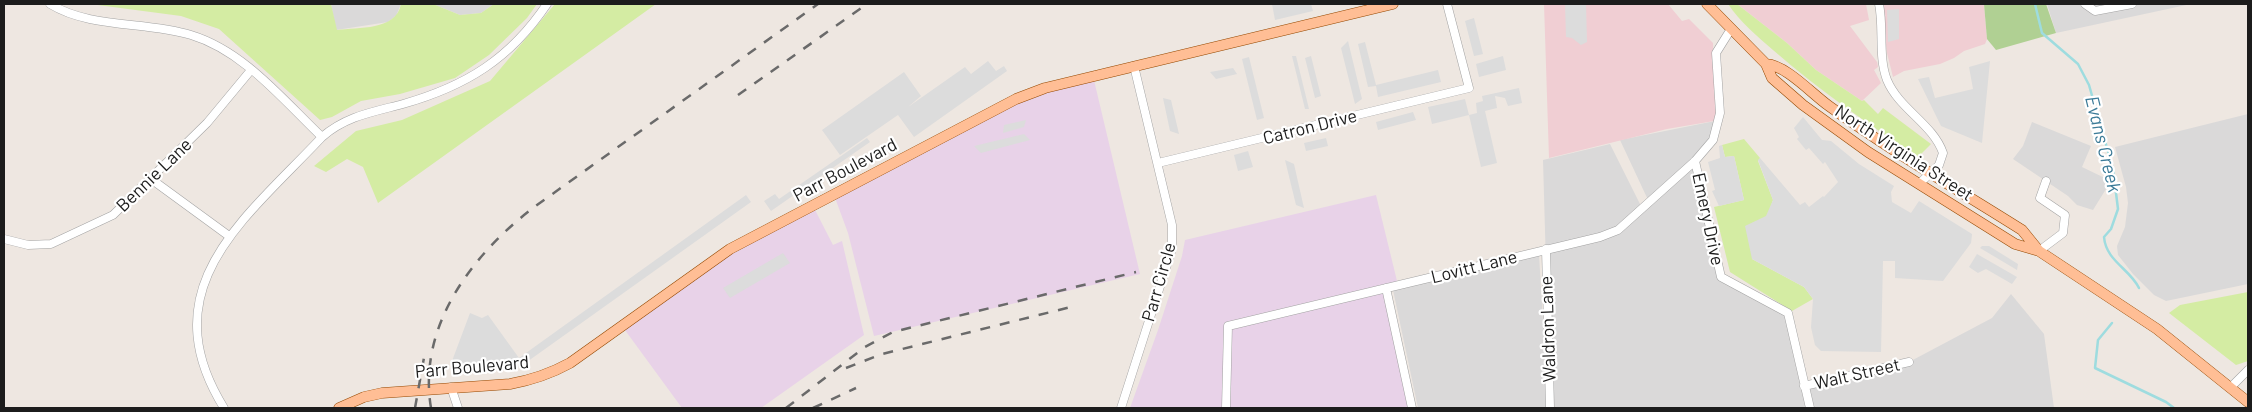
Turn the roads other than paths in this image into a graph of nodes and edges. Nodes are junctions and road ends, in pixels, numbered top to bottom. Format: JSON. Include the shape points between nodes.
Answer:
{"nodes":[{"id":1,"x":50,"y":4,"type":"edge"},
{"id":2,"x":547,"y":4,"type":"edge"},
{"id":3,"x":1393,"y":4,"type":"edge"},
{"id":4,"x":1447,"y":4,"type":"edge"},
{"id":5,"x":1707,"y":4,"type":"edge"},
{"id":6,"x":1879,"y":4,"type":"edge"},
{"id":7,"x":2085,"y":4,"type":"edge"},
{"id":8,"x":2132,"y":4,"type":"edge"},
{"id":9,"x":1730,"y":29,"type":"junction"},
{"id":10,"x":1766,"y":64,"type":"junction"},
{"id":11,"x":1134,"y":66,"type":"junction"},
{"id":12,"x":251,"y":70,"type":"junction"},
{"id":13,"x":322,"y":137,"type":"junction"},
{"id":14,"x":1695,"y":161,"type":"junction"},
{"id":15,"x":1158,"y":163,"type":"junction"},
{"id":16,"x":1932,"y":173,"type":"junction"},
{"id":17,"x":151,"y":179,"type":"junction"},
{"id":18,"x":2046,"y":181,"type":"dead end"},
{"id":19,"x":1919,"y":184,"type":"junction"},
{"id":20,"x":229,"y":236,"type":"junction"},
{"id":21,"x":4,"y":239,"type":"edge"},
{"id":22,"x":1546,"y":249,"type":"junction"},
{"id":23,"x":2039,"y":251,"type":"junction"},
{"id":24,"x":1386,"y":288,"type":"junction"},
{"id":25,"x":1909,"y":362,"type":"dead end"},
{"id":26,"x":2248,"y":370,"type":"edge"},
{"id":27,"x":1804,"y":386,"type":"junction"},
{"id":28,"x":451,"y":387,"type":"junction"},
{"id":29,"x":2231,"y":387,"type":"junction"},
{"id":30,"x":2248,"y":402,"type":"edge"},
{"id":31,"x":224,"y":408,"type":"edge"},
{"id":32,"x":339,"y":408,"type":"edge"},
{"id":33,"x":458,"y":408,"type":"edge"},
{"id":34,"x":1121,"y":408,"type":"edge"},
{"id":35,"x":1226,"y":408,"type":"edge"},
{"id":36,"x":1412,"y":408,"type":"edge"},
{"id":37,"x":1550,"y":408,"type":"edge"},
{"id":38,"x":1810,"y":408,"type":"edge"}],
"edges":[{"from":1,"to":12,"type":"street","via":[[80,17],[192,35],[225,50]]},
{"from":2,"to":13,"type":"street","via":[[524,35],[486,68],[435,95],[351,117]]},
{"from":3,"to":11,"type":"main road","name":"Parr Boulevard"},
{"from":4,"to":15,"type":"street","name":"Catron Drive","via":[[1468,88]]},
{"from":5,"to":9,"type":"main road","name":"North Virginia Street"},
{"from":6,"to":16,"type":"street","via":[[1887,80],[1902,104],[1944,153]]},
{"from":7,"to":8,"type":"street","via":[[2095,11]]},
{"from":9,"to":10,"type":"main road","name":"North Virginia Street"},
{"from":9,"to":14,"type":"street","name":"Emery Drive","via":[[1716,53],[1720,113],[1717,131],[1708,149]]},
{"from":10,"to":16,"type":"main road","name":"North Virginia Street","via":[[1775,64],[1849,121]]},
{"from":10,"to":19,"type":"main road","name":"North Virginia Street","via":[[1772,78],[1803,105]]},
{"from":11,"to":15,"type":"street","name":"Parr Circle"},
{"from":11,"to":28,"type":"main road","name":"Parr Boulevard","via":[[1045,88],[1016,99],[753,237],[711,262],[555,371],[526,381]]},
{"from":12,"to":13,"type":"street"},
{"from":12,"to":17,"type":"street","name":"Bennie Lane","via":[[207,124]]},
{"from":13,"to":20,"type":"street"},
{"from":14,"to":22,"type":"street","name":"Lovitt Lane","via":[[1618,230]]},
{"from":14,"to":27,"type":"street","name":"Emery Drive","via":[[1721,277],[1788,313]]},
{"from":15,"to":34,"type":"street","name":"Parr Circle","via":[[1172,225],[1172,248]]},
{"from":16,"to":19,"type":"street"},
{"from":16,"to":23,"type":"main road","name":"North Virginia Street","via":[[2022,230]]},
{"from":17,"to":20,"type":"street"},
{"from":17,"to":21,"type":"street","name":"Bennie Lane","via":[[113,215],[62,241],[41,246]]},
{"from":18,"to":23,"type":"street","via":[[2040,198],[2065,215],[2062,233]]},
{"from":19,"to":23,"type":"main road","name":"North Virginia Street","via":[[2016,244]]},
{"from":20,"to":31,"type":"street","via":[[210,266],[198,309],[202,360]]},
{"from":22,"to":24,"type":"street","name":"Lovitt Lane"},
{"from":22,"to":37,"type":"street","name":"Waldron Lane"},
{"from":23,"to":29,"type":"main road","name":"North Virginia Street","via":[[2137,316]]},
{"from":24,"to":35,"type":"street","name":"Lovitt Lane","via":[[1228,326]]},
{"from":24,"to":36,"type":"street"},
{"from":25,"to":27,"type":"street","name":"Walt Street"},
{"from":26,"to":29,"type":"street"},
{"from":27,"to":38,"type":"street","name":"Emery Drive"},
{"from":28,"to":32,"type":"main road","name":"Parr Boulevard","via":[[382,393]]},
{"from":28,"to":33,"type":"street"},
{"from":29,"to":30,"type":"main road","name":"North Virginia Street"}]}
